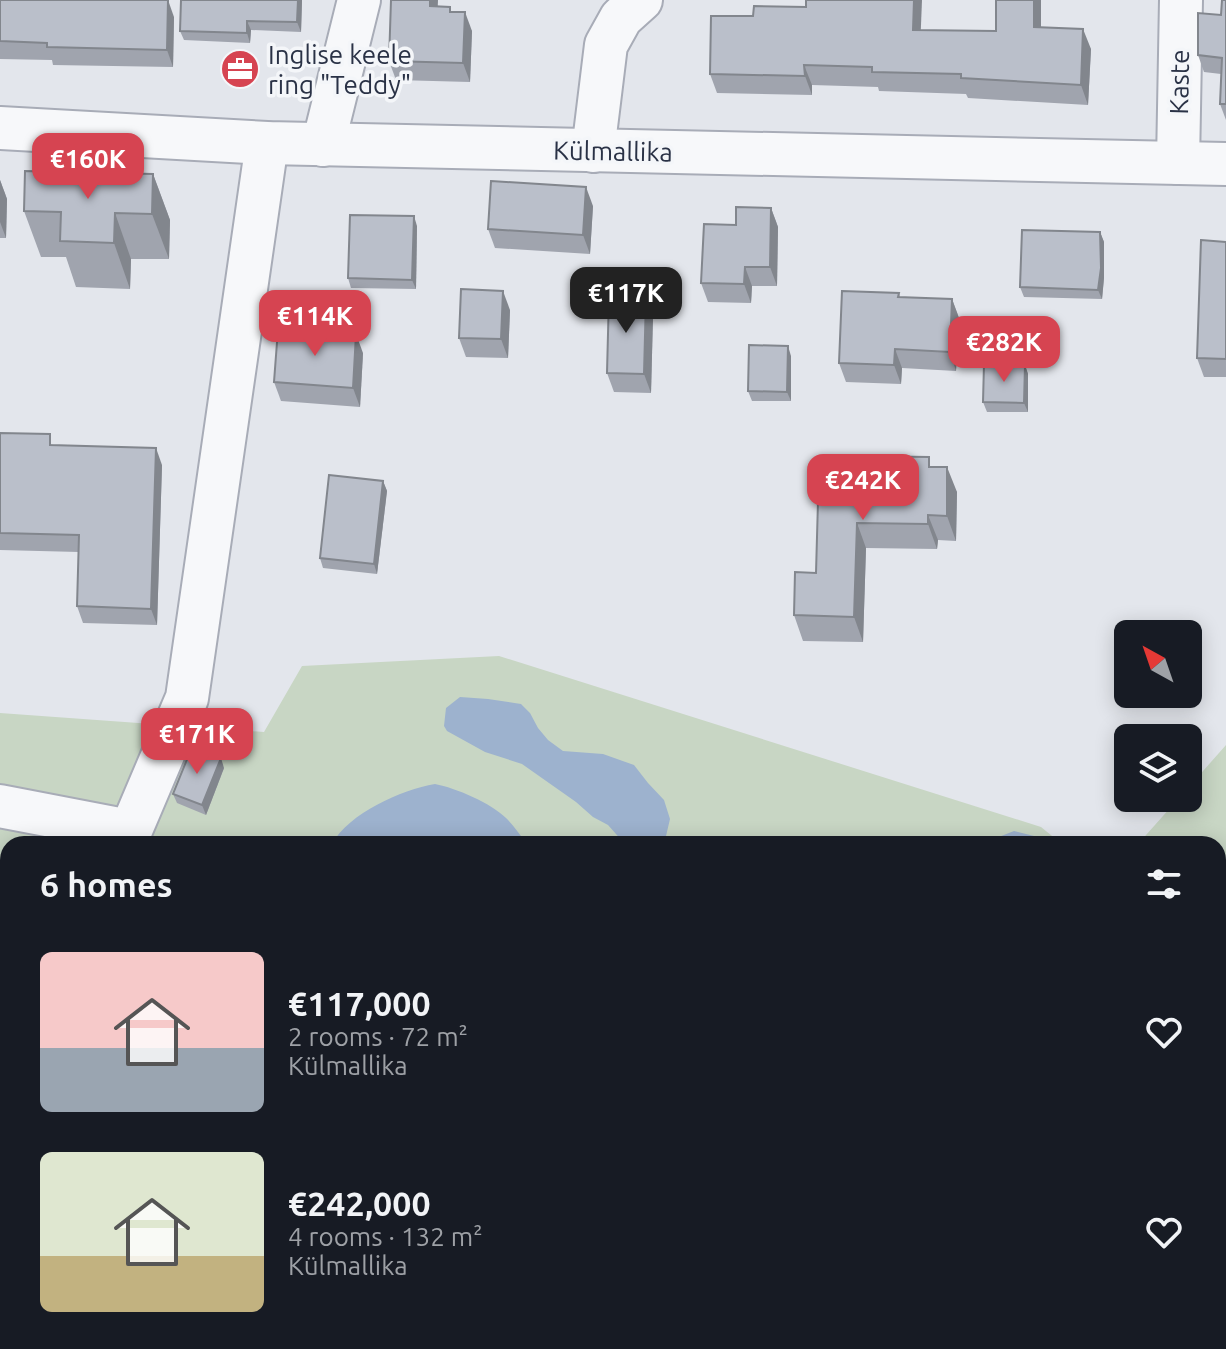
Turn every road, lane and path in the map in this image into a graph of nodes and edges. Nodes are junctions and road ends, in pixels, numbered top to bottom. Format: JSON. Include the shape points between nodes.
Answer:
{"nodes":[{"id":1,"x":359,"y":0,"type":"edge"},
{"id":2,"x":641,"y":0,"type":"edge"},
{"id":3,"x":1181,"y":0,"type":"edge"},
{"id":4,"x":0,"y":128,"type":"edge"},
{"id":5,"x":267,"y":143,"type":"junction"},
{"id":6,"x":323,"y":145,"type":"junction"},
{"id":7,"x":593,"y":151,"type":"junction"},
{"id":8,"x":1178,"y":163,"type":"junction"},
{"id":9,"x":1226,"y":164,"type":"edge"},
{"id":10,"x":0,"y":806,"type":"edge"},
{"id":11,"x":120,"y":836,"type":"edge"},
{"id":12,"x":129,"y":836,"type":"edge"}],
"edges":[{"from":1,"to":6,"type":"street"},
{"from":2,"to":7,"type":"street","via":[[621,18],[606,45]]},
{"from":3,"to":8,"type":"street","name":"Kaste"},
{"from":4,"to":5,"type":"street","name":"Külmallika"},
{"from":5,"to":6,"type":"street","name":"Külmallika"},
{"from":5,"to":12,"type":"street","via":[[187,698]]},
{"from":6,"to":7,"type":"street","name":"Külmallika"},
{"from":7,"to":8,"type":"street","name":"Külmallika"},
{"from":8,"to":9,"type":"street","name":"Külmallika"},
{"from":10,"to":11,"type":"street"}]}
